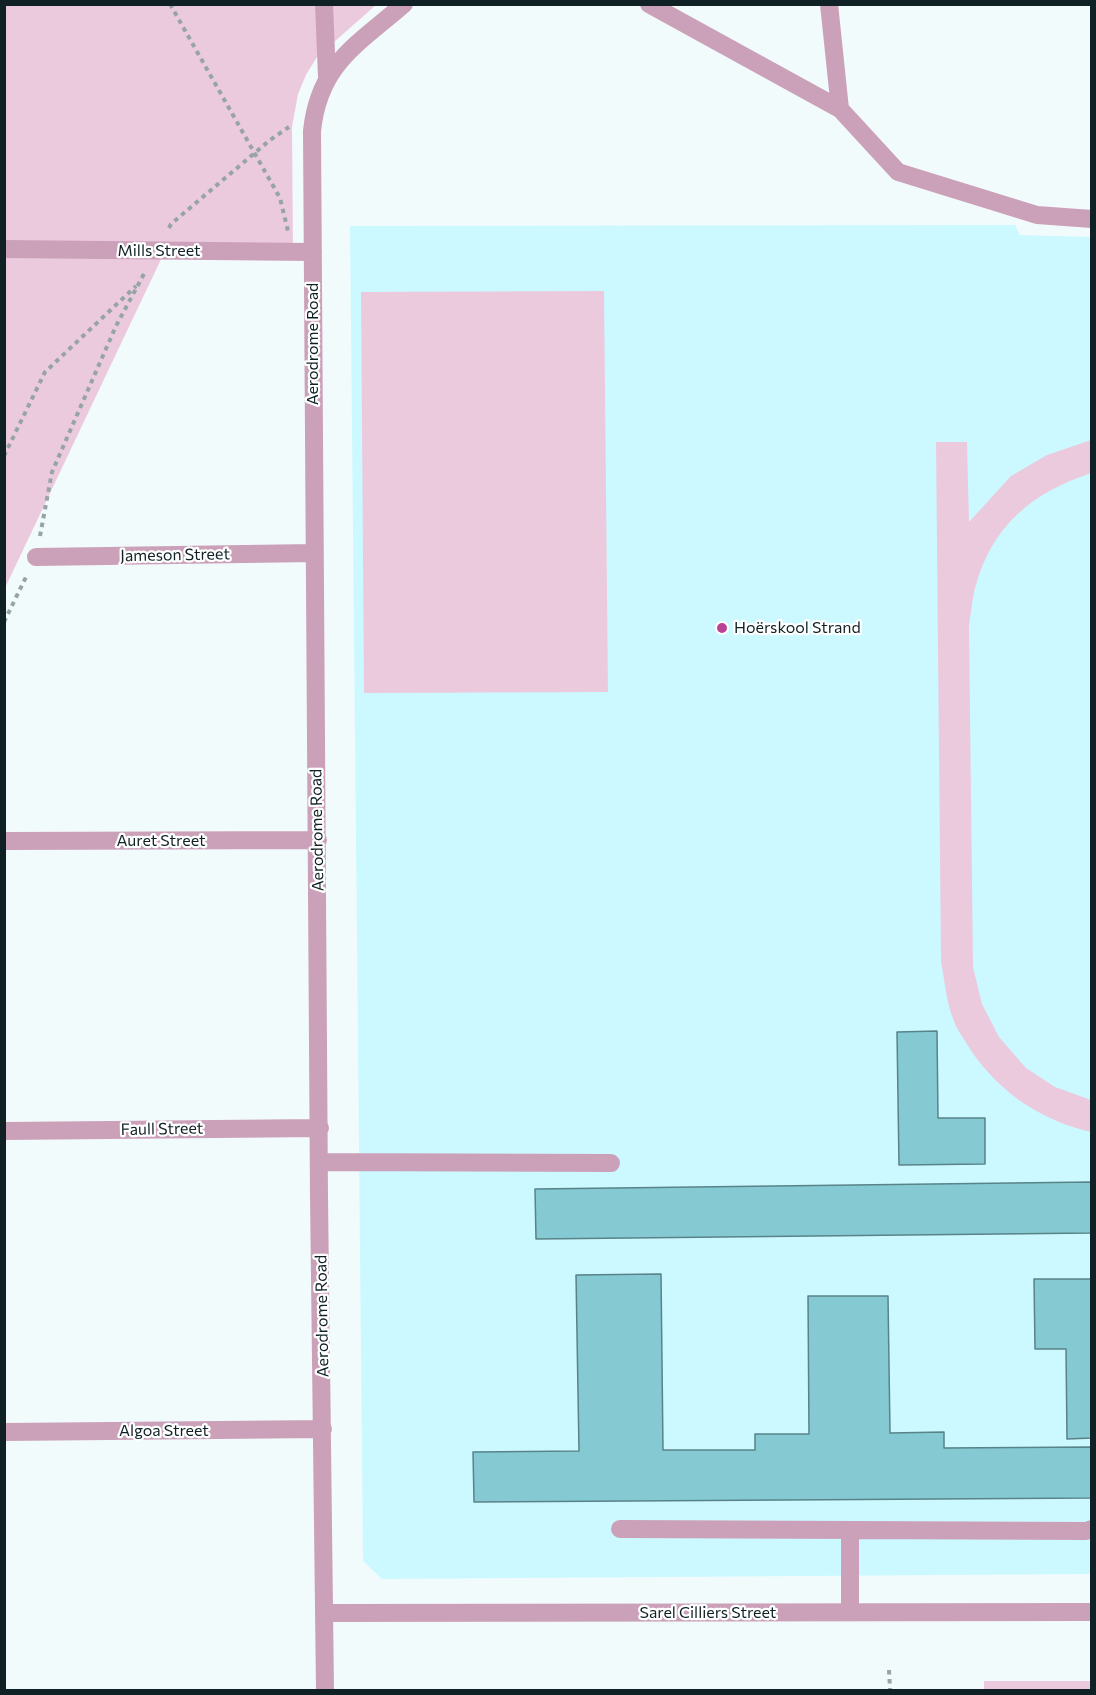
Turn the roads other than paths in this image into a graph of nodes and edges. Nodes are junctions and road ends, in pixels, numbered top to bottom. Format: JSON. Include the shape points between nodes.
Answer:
{"nodes":[{"id":1,"x":324,"y":4,"type":"edge"},
{"id":2,"x":404,"y":4,"type":"edge"},
{"id":3,"x":649,"y":4,"type":"edge"},
{"id":4,"x":829,"y":4,"type":"edge"},
{"id":5,"x":327,"y":77,"type":"junction"},
{"id":6,"x":840,"y":109,"type":"junction"},
{"id":7,"x":1092,"y":219,"type":"edge"},
{"id":8,"x":4,"y":249,"type":"edge"},
{"id":9,"x":313,"y":252,"type":"junction"},
{"id":10,"x":314,"y":553,"type":"junction"},
{"id":11,"x":36,"y":557,"type":"road end"},
{"id":12,"x":318,"y":840,"type":"junction"},
{"id":13,"x":4,"y":841,"type":"edge"},
{"id":14,"x":320,"y":1128,"type":"junction"},
{"id":15,"x":4,"y":1131,"type":"edge"},
{"id":16,"x":320,"y":1162,"type":"junction"},
{"id":17,"x":611,"y":1163,"type":"dead end"},
{"id":18,"x":323,"y":1429,"type":"junction"},
{"id":19,"x":4,"y":1432,"type":"edge"},
{"id":20,"x":620,"y":1529,"type":"dead end"},
{"id":21,"x":1092,"y":1530,"type":"edge"},
{"id":22,"x":850,"y":1531,"type":"junction"},
{"id":23,"x":850,"y":1612,"type":"junction"},
{"id":24,"x":1092,"y":1612,"type":"edge"},
{"id":25,"x":325,"y":1613,"type":"junction"},
{"id":26,"x":325,"y":1690,"type":"edge"}],
"edges":[{"from":1,"to":5,"type":"street"},
{"from":2,"to":5,"type":"street","name":"Aerodrome Road","via":[[348,52]]},
{"from":3,"to":6,"type":"street"},
{"from":4,"to":6,"type":"street"},
{"from":5,"to":9,"type":"street","name":"Aerodrome Road","via":[[314,109],[312,131]]},
{"from":6,"to":7,"type":"street","via":[[898,172],[1037,215]]},
{"from":8,"to":9,"type":"street","name":"Mills Street"},
{"from":9,"to":10,"type":"street","name":"Aerodrome Road"},
{"from":10,"to":11,"type":"street","name":"Jameson Street"},
{"from":10,"to":12,"type":"street","name":"Aerodrome Road"},
{"from":12,"to":13,"type":"street","name":"Auret Street"},
{"from":12,"to":14,"type":"street","name":"Aerodrome Road"},
{"from":14,"to":15,"type":"street","name":"Faull Street"},
{"from":14,"to":16,"type":"street","name":"Aerodrome Road"},
{"from":16,"to":17,"type":"street"},
{"from":16,"to":18,"type":"street","name":"Aerodrome Road"},
{"from":18,"to":19,"type":"street","name":"Algoa Street"},
{"from":18,"to":25,"type":"street","name":"Aerodrome Road"},
{"from":20,"to":22,"type":"street"},
{"from":21,"to":22,"type":"street"},
{"from":22,"to":23,"type":"street"},
{"from":23,"to":24,"type":"street","name":"Sarel Cilliers Street"},
{"from":23,"to":25,"type":"street","name":"Sarel Cilliers Street"},
{"from":25,"to":26,"type":"street","name":"Aerodrome Road"}]}
